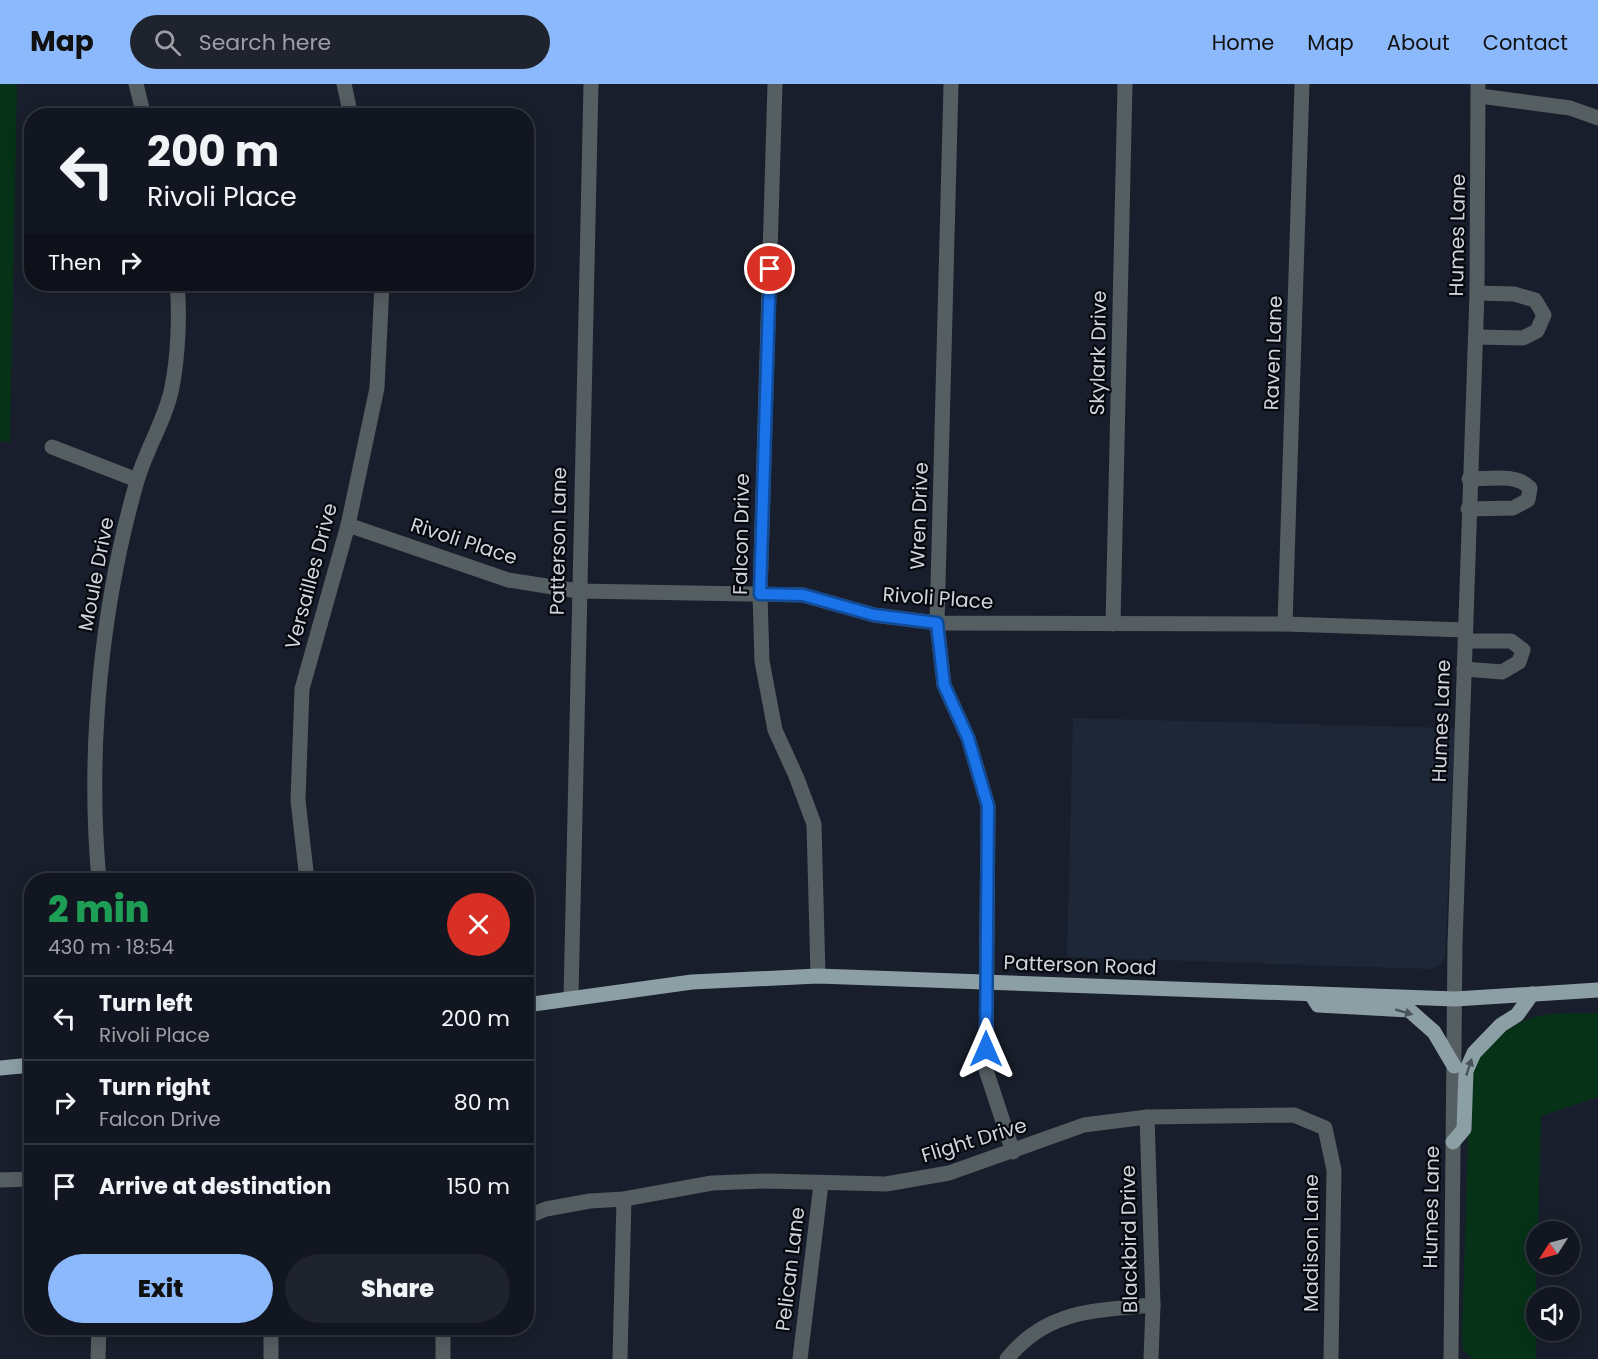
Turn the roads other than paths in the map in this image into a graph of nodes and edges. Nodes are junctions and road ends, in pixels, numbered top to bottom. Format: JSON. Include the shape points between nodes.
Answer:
{"nodes":[{"id":1,"x":136,"y":84,"type":"edge"},
{"id":2,"x":344,"y":84,"type":"edge"},
{"id":3,"x":591,"y":84,"type":"edge"},
{"id":4,"x":775,"y":84,"type":"edge"},
{"id":5,"x":951,"y":84,"type":"edge"},
{"id":6,"x":1125,"y":84,"type":"edge"},
{"id":7,"x":1302,"y":84,"type":"edge"},
{"id":8,"x":1479,"y":90,"type":"edge"},
{"id":9,"x":142,"y":108,"type":"edge"},
{"id":10,"x":349,"y":108,"type":"edge"},
{"id":11,"x":1598,"y":118,"type":"edge"},
{"id":12,"x":178,"y":291,"type":"edge"},
{"id":13,"x":382,"y":291,"type":"edge"},
{"id":14,"x":1477,"y":293,"type":"junction"},
{"id":15,"x":1476,"y":337,"type":"junction"},
{"id":16,"x":52,"y":447,"type":"dead end"},
{"id":17,"x":1469,"y":479,"type":"junction"},
{"id":18,"x":137,"y":480,"type":"junction"},
{"id":19,"x":1468,"y":509,"type":"junction"},
{"id":20,"x":348,"y":525,"type":"junction"},
{"id":21,"x":578,"y":591,"type":"junction"},
{"id":22,"x":760,"y":594,"type":"junction"},
{"id":23,"x":937,"y":623,"type":"junction"},
{"id":24,"x":1113,"y":624,"type":"junction"},
{"id":25,"x":1285,"y":624,"type":"junction"},
{"id":26,"x":1465,"y":635,"type":"junction"},
{"id":27,"x":1464,"y":669,"type":"junction"},
{"id":28,"x":99,"y":873,"type":"edge"},
{"id":29,"x":306,"y":873,"type":"edge"},
{"id":30,"x":818,"y":975,"type":"junction"},
{"id":31,"x":986,"y":983,"type":"junction"},
{"id":32,"x":1598,"y":990,"type":"edge"},
{"id":33,"x":1311,"y":994,"type":"junction"},
{"id":34,"x":1532,"y":994,"type":"junction"},
{"id":35,"x":571,"y":999,"type":"junction"},
{"id":36,"x":1455,"y":999,"type":"junction"},
{"id":37,"x":534,"y":1004,"type":"edge"},
{"id":38,"x":24,"y":1066,"type":"edge"},
{"id":39,"x":1454,"y":1066,"type":"junction"},
{"id":40,"x":0,"y":1068,"type":"edge"},
{"id":41,"x":1147,"y":1117,"type":"junction"},
{"id":42,"x":1325,"y":1128,"type":"joint"},
{"id":43,"x":1453,"y":1142,"type":"junction"},
{"id":44,"x":1013,"y":1152,"type":"junction"},
{"id":45,"x":24,"y":1179,"type":"edge"},
{"id":46,"x":0,"y":1180,"type":"edge"},
{"id":47,"x":821,"y":1184,"type":"junction"},
{"id":48,"x":624,"y":1199,"type":"junction"},
{"id":49,"x":534,"y":1214,"type":"edge"},
{"id":50,"x":1153,"y":1305,"type":"junction"},
{"id":51,"x":99,"y":1335,"type":"edge"},
{"id":52,"x":271,"y":1335,"type":"edge"},
{"id":53,"x":443,"y":1335,"type":"edge"},
{"id":54,"x":98,"y":1359,"type":"edge"},
{"id":55,"x":270,"y":1359,"type":"edge"},
{"id":56,"x":443,"y":1359,"type":"edge"},
{"id":57,"x":620,"y":1359,"type":"edge"},
{"id":58,"x":800,"y":1359,"type":"edge"},
{"id":59,"x":1007,"y":1359,"type":"edge"},
{"id":60,"x":1151,"y":1359,"type":"edge"},
{"id":61,"x":1331,"y":1359,"type":"edge"},
{"id":62,"x":1450,"y":1359,"type":"edge"}],
"edges":[{"from":1,"to":9,"type":"street"},
{"from":2,"to":10,"type":"street"},
{"from":3,"to":21,"type":"street","name":"Patterson Lane"},
{"from":4,"to":22,"type":"street","name":"Falcon Drive"},
{"from":5,"to":23,"type":"street","name":"Wren Drive"},
{"from":6,"to":24,"type":"street","name":"Skylark Drive"},
{"from":7,"to":25,"type":"street","name":"Raven Lane"},
{"from":8,"to":11,"type":"street","via":[[1570,108]]},
{"from":8,"to":14,"type":"street","name":"Humes Lane"},
{"from":12,"to":18,"type":"street","name":"Moule Drive","via":[[172,388]]},
{"from":13,"to":20,"type":"street","name":"Versailles Drive","via":[[377,388]]},
{"from":14,"to":15,"type":"street","name":"Humes Lane"},
{"from":14,"to":15,"type":"street","via":[[1514,294],[1535,300],[1544,315],[1538,331],[1523,338]]},
{"from":15,"to":17,"type":"street","name":"Humes Lane"},
{"from":16,"to":18,"type":"street"},
{"from":17,"to":19,"type":"street","name":"Humes Lane"},
{"from":17,"to":19,"type":"street","via":[[1516,479],[1530,488],[1528,500],[1513,508]]},
{"from":18,"to":28,"type":"street","name":"Moule Drive","via":[[105,626],[95,747]]},
{"from":19,"to":26,"type":"street","name":"Humes Lane"},
{"from":20,"to":21,"type":"street","name":"Rivoli Place","via":[[508,580]]},
{"from":20,"to":29,"type":"street","name":"Versailles Drive","via":[[302,690],[298,800]]},
{"from":21,"to":22,"type":"street","name":"Rivoli Place"},
{"from":21,"to":35,"type":"street","name":"Patterson Lane"},
{"from":22,"to":23,"type":"street","name":"Rivoli Place","via":[[803,595],[874,615]]},
{"from":22,"to":30,"type":"street","name":"Falcon Drive","via":[[762,661],[775,730],[814,824]]},
{"from":23,"to":24,"type":"street","name":"Rivoli Place"},
{"from":23,"to":31,"type":"street","name":"Wren Drive","via":[[944,685],[968,738],[988,806]]},
{"from":24,"to":25,"type":"street","name":"Rivoli Place"},
{"from":25,"to":26,"type":"street","name":"Rivoli Place"},
{"from":26,"to":27,"type":"street","name":"Humes Lane"},
{"from":26,"to":27,"type":"street","name":"Rivoli Place","via":[[1511,641],[1523,650],[1520,662],[1502,672]]},
{"from":27,"to":36,"type":"street","name":"Humes Lane"},
{"from":30,"to":31,"type":"main road","name":"Patterson Road"},
{"from":30,"to":35,"type":"main road","name":"Patterson Road","via":[[692,982]]},
{"from":31,"to":33,"type":"main road","name":"Patterson Road"},
{"from":31,"to":44,"type":"street","name":"Wren Drive","via":[[986,1070]]},
{"from":32,"to":34,"type":"main road","name":"Patterson Road"},
{"from":33,"to":36,"type":"main road","name":"Patterson Road"},
{"from":33,"to":39,"type":"main road","one_way":true,"via":[[1318,1005],[1409,1010],[1434,1032]]},
{"from":34,"to":36,"type":"main road","name":"Patterson Road"},
{"from":43,"to":34,"type":"main road","one_way":true,"via":[[1464,1129],[1466,1071],[1474,1053],[1501,1024],[1517,1015]]},
{"from":35,"to":37,"type":"main road","name":"Patterson Road"},
{"from":36,"to":39,"type":"street","name":"Humes Lane"},
{"from":38,"to":40,"type":"main road"},
{"from":39,"to":43,"type":"street","name":"Humes Lane"},
{"from":41,"to":42,"type":"street","name":"Flight Drive","via":[[1293,1115]]},
{"from":41,"to":44,"type":"street","name":"Flight Drive","via":[[1084,1125]]},
{"from":41,"to":50,"type":"street","name":"Blackbird Drive"},
{"from":42,"to":61,"type":"street","name":"Madison Lane","via":[[1334,1170]]},
{"from":43,"to":62,"type":"street","name":"Humes Lane"},
{"from":44,"to":47,"type":"street","name":"Flight Drive","via":[[939,1175],[886,1184]]},
{"from":45,"to":46,"type":"street"},
{"from":47,"to":48,"type":"street","name":"Flight Drive","via":[[740,1181]]},
{"from":47,"to":58,"type":"street","name":"Pelican Lane"},
{"from":48,"to":49,"type":"street","name":"Flight Drive","via":[[590,1201]]},
{"from":48,"to":57,"type":"street"},
{"from":50,"to":59,"type":"street","via":[[1070,1315],[1030,1334]]},
{"from":50,"to":60,"type":"street","name":"Blackbird Drive"},
{"from":51,"to":54,"type":"street"},
{"from":52,"to":55,"type":"street"},
{"from":53,"to":56,"type":"street"}]}
